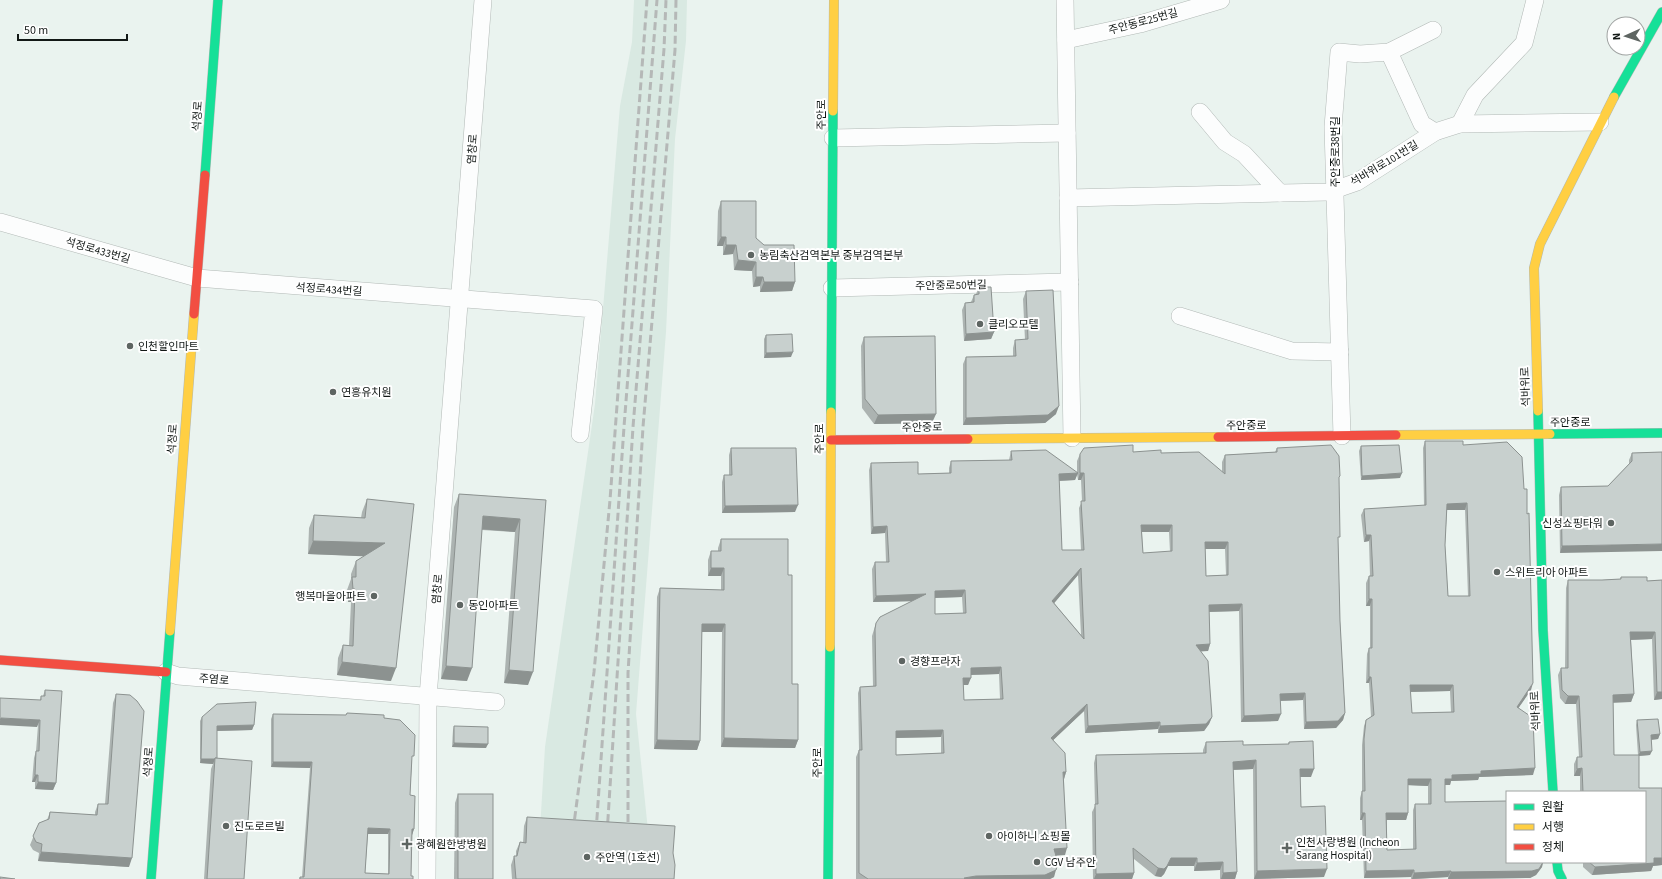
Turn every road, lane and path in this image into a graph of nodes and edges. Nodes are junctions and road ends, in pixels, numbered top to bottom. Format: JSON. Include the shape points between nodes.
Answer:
{"nodes":[{"id":1,"x":218,"y":0,"type":"edge"},
{"id":2,"x":483,"y":0,"type":"edge"},
{"id":3,"x":834,"y":0,"type":"edge"},
{"id":4,"x":1065,"y":0,"type":"edge"},
{"id":5,"x":1221,"y":0,"type":"edge"},
{"id":6,"x":1535,"y":0,"type":"edge"},
{"id":7,"x":1662,"y":12,"type":"edge"},
{"id":8,"x":1433,"y":30,"type":"dead end"},
{"id":9,"x":1066,"y":40,"type":"junction"},
{"id":10,"x":1389,"y":52,"type":"junction"},
{"id":11,"x":1200,"y":112,"type":"dead end"},
{"id":12,"x":1600,"y":122,"type":"junction"},
{"id":13,"x":1460,"y":124,"type":"junction"},
{"id":14,"x":1435,"y":132,"type":"junction"},
{"id":15,"x":1067,"y":133,"type":"junction"},
{"id":16,"x":833,"y":138,"type":"junction"},
{"id":17,"x":1335,"y":190,"type":"junction"},
{"id":18,"x":1280,"y":193,"type":"junction"},
{"id":19,"x":1068,"y":198,"type":"junction"},
{"id":20,"x":0,"y":222,"type":"edge"},
{"id":21,"x":197,"y":278,"type":"junction"},
{"id":22,"x":1070,"y":282,"type":"junction"},
{"id":23,"x":832,"y":288,"type":"junction"},
{"id":24,"x":461,"y":299,"type":"junction"},
{"id":25,"x":1180,"y":316,"type":"dead end"},
{"id":26,"x":1340,"y":352,"type":"junction"},
{"id":27,"x":1662,"y":433,"type":"edge"},
{"id":28,"x":580,"y":434,"type":"dead end"},
{"id":29,"x":1539,"y":434,"type":"junction"},
{"id":30,"x":1342,"y":436,"type":"junction"},
{"id":31,"x":1072,"y":438,"type":"junction"},
{"id":32,"x":831,"y":440,"type":"junction"},
{"id":33,"x":0,"y":660,"type":"edge"},
{"id":34,"x":166,"y":672,"type":"junction"},
{"id":35,"x":428,"y":697,"type":"junction"},
{"id":36,"x":496,"y":702,"type":"dead end"},
{"id":37,"x":1553,"y":791,"type":"edge"},
{"id":38,"x":1557,"y":863,"type":"edge"},
{"id":39,"x":151,"y":879,"type":"edge"},
{"id":40,"x":427,"y":879,"type":"edge"},
{"id":41,"x":828,"y":879,"type":"edge"},
{"id":42,"x":1562,"y":879,"type":"edge"}],
"edges":[{"from":1,"to":21,"type":"street","name":"석정로"},
{"from":2,"to":24,"type":"street","name":"염창로"},
{"from":3,"to":16,"type":"street","name":"주안로"},
{"from":4,"to":9,"type":"street"},
{"from":5,"to":9,"type":"street","name":"주안동로25번길","via":[[1140,24]]},
{"from":6,"to":13,"type":"street","via":[[1524,43],[1475,94]]},
{"from":7,"to":12,"type":"street","name":"석바위로"},
{"from":8,"to":10,"type":"street","name":"주안중로38번길"},
{"from":9,"to":15,"type":"street"},
{"from":10,"to":14,"type":"street","via":[[1422,124]]},
{"from":10,"to":17,"type":"street","name":"주안중로38번길","via":[[1339,52],[1333,127]]},
{"from":11,"to":18,"type":"street","via":[[1225,142],[1244,154]]},
{"from":12,"to":13,"type":"street","name":"석바위로101번길"},
{"from":12,"to":29,"type":"street","name":"석바위로","via":[[1540,244],[1534,268]]},
{"from":13,"to":14,"type":"street","name":"석바위로101번길"},
{"from":14,"to":17,"type":"street","name":"석바위로101번길","via":[[1357,182]]},
{"from":15,"to":16,"type":"street"},
{"from":15,"to":19,"type":"street"},
{"from":16,"to":23,"type":"street","name":"주안로"},
{"from":17,"to":18,"type":"street","name":"석바위로101번길"},
{"from":17,"to":26,"type":"street","name":"주안중로38번길"},
{"from":18,"to":19,"type":"street","name":"석바위로101번길"},
{"from":19,"to":22,"type":"street"},
{"from":20,"to":21,"type":"street","name":"석정로433번길"},
{"from":21,"to":24,"type":"street","name":"석정로434번길"},
{"from":21,"to":34,"type":"street","name":"석정로"},
{"from":22,"to":23,"type":"street","name":"주안중로50번길"},
{"from":22,"to":31,"type":"street"},
{"from":23,"to":32,"type":"street","name":"주안로"},
{"from":24,"to":28,"type":"street","via":[[594,309]]},
{"from":24,"to":35,"type":"street","name":"염창로"},
{"from":25,"to":26,"type":"street","via":[[1292,350]]},
{"from":26,"to":30,"type":"street","name":"주안중로38번길"},
{"from":27,"to":29,"type":"street","name":"주안중로"},
{"from":29,"to":30,"type":"street","name":"주안중로"},
{"from":29,"to":37,"type":"street","name":"석바위로","via":[[1543,630]]},
{"from":30,"to":31,"type":"street","name":"주안중로"},
{"from":31,"to":32,"type":"street","name":"주안중로"},
{"from":32,"to":41,"type":"street","name":"주안로"},
{"from":33,"to":34,"type":"street","name":"주염로"},
{"from":34,"to":35,"type":"street","name":"주염로","via":[[178,676]]},
{"from":34,"to":39,"type":"street","name":"석정로"},
{"from":35,"to":36,"type":"street","name":"주염로"},
{"from":35,"to":40,"type":"street","name":"염창로"},
{"from":38,"to":42,"type":"street"}]}
